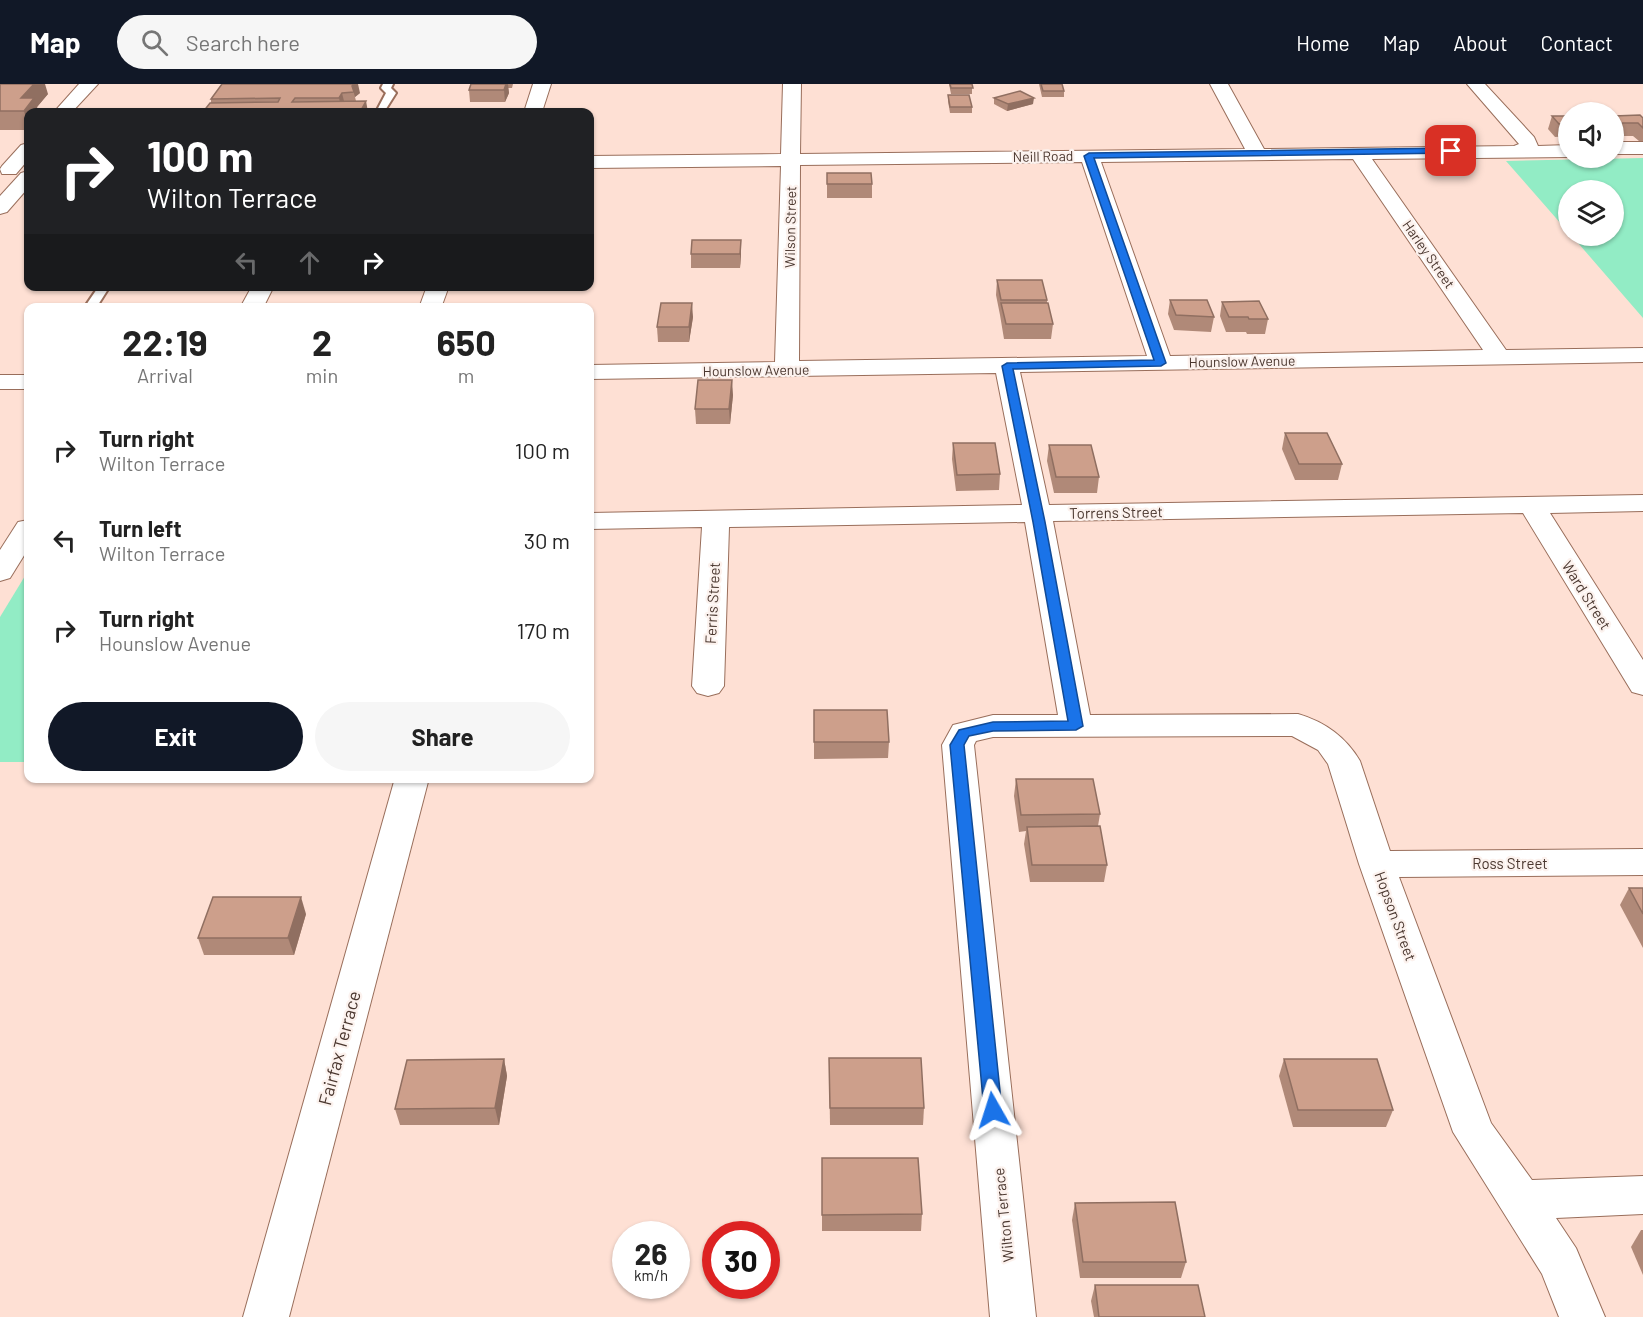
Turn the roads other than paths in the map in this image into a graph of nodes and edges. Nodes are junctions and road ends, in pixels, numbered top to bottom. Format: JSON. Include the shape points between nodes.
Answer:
{"nodes":[{"id":1,"x":89,"y":84,"type":"edge"},
{"id":2,"x":388,"y":84,"type":"edge"},
{"id":3,"x":542,"y":84,"type":"edge"},
{"id":4,"x":792,"y":84,"type":"edge"},
{"id":5,"x":1219,"y":84,"type":"edge"},
{"id":6,"x":1476,"y":84,"type":"edge"},
{"id":7,"x":67,"y":108,"type":"edge"},
{"id":8,"x":382,"y":108,"type":"edge"},
{"id":9,"x":534,"y":108,"type":"edge"},
{"id":10,"x":1624,"y":148,"type":"edge"},
{"id":11,"x":1643,"y":148,"type":"edge"},
{"id":12,"x":1521,"y":150,"type":"junction"},
{"id":13,"x":1558,"y":151,"type":"edge"},
{"id":14,"x":1358,"y":152,"type":"junction"},
{"id":15,"x":24,"y":154,"type":"edge"},
{"id":16,"x":1257,"y":154,"type":"junction"},
{"id":17,"x":1089,"y":156,"type":"junction"},
{"id":18,"x":791,"y":159,"type":"junction"},
{"id":19,"x":594,"y":162,"type":"edge"},
{"id":20,"x":12,"y":170,"type":"edge"},
{"id":21,"x":24,"y":181,"type":"edge"},
{"id":22,"x":0,"y":208,"type":"edge"},
{"id":23,"x":1643,"y":355,"type":"edge"},
{"id":24,"x":1499,"y":357,"type":"junction"},
{"id":25,"x":1161,"y":363,"type":"junction"},
{"id":26,"x":1007,"y":366,"type":"junction"},
{"id":27,"x":787,"y":370,"type":"junction"},
{"id":28,"x":594,"y":372,"type":"edge"},
{"id":29,"x":0,"y":382,"type":"edge"},
{"id":30,"x":24,"y":382,"type":"edge"},
{"id":31,"x":1643,"y":503,"type":"edge"},
{"id":32,"x":1531,"y":504,"type":"junction"},
{"id":33,"x":1037,"y":513,"type":"junction"},
{"id":34,"x":716,"y":519,"type":"junction"},
{"id":35,"x":594,"y":521,"type":"edge"},
{"id":36,"x":24,"y":536,"type":"edge"},
{"id":37,"x":0,"y":572,"type":"edge"},
{"id":38,"x":1643,"y":685,"type":"edge"},
{"id":39,"x":708,"y":686,"type":"dead end"},
{"id":40,"x":1076,"y":726,"type":"junction"},
{"id":41,"x":411,"y":783,"type":"edge"},
{"id":42,"x":1643,"y":862,"type":"edge"},
{"id":43,"x":1377,"y":864,"type":"junction"},
{"id":44,"x":1643,"y":1195,"type":"edge"},
{"id":45,"x":1521,"y":1200,"type":"junction"},
{"id":46,"x":266,"y":1317,"type":"edge"},
{"id":47,"x":1013,"y":1317,"type":"edge"},
{"id":48,"x":1582,"y":1317,"type":"edge"}],
"edges":[{"from":1,"to":7,"type":"street"},
{"from":2,"to":8,"type":"lane","via":[[390,93]]},
{"from":3,"to":9,"type":"street"},
{"from":4,"to":18,"type":"street","name":"Wilson Street"},
{"from":5,"to":16,"type":"street"},
{"from":6,"to":12,"type":"street","via":[[1527,141],[1528,146]]},
{"from":10,"to":11,"type":"street"},
{"from":12,"to":13,"type":"street","name":"Neill Road"},
{"from":12,"to":14,"type":"street","name":"Neill Road"},
{"from":14,"to":16,"type":"street","name":"Neill Road"},
{"from":14,"to":24,"type":"street","name":"Harley Street"},
{"from":15,"to":20,"type":"street"},
{"from":16,"to":17,"type":"street","name":"Neill Road"},
{"from":17,"to":18,"type":"street","name":"Neill Road"},
{"from":17,"to":25,"type":"street"},
{"from":18,"to":19,"type":"street","name":"Neill Road"},
{"from":18,"to":27,"type":"street","name":"Wilson Street"},
{"from":21,"to":22,"type":"street"},
{"from":23,"to":24,"type":"street","name":"Hounslow Avenue"},
{"from":24,"to":25,"type":"street","name":"Hounslow Avenue"},
{"from":25,"to":26,"type":"street","name":"Hounslow Avenue"},
{"from":26,"to":27,"type":"street","name":"Hounslow Avenue"},
{"from":26,"to":33,"type":"street"},
{"from":27,"to":28,"type":"street","name":"Hounslow Avenue"},
{"from":29,"to":30,"type":"street"},
{"from":31,"to":32,"type":"street","name":"Torrens Street"},
{"from":32,"to":33,"type":"street","name":"Torrens Street"},
{"from":32,"to":38,"type":"street","name":"Ward Street"},
{"from":33,"to":34,"type":"street","name":"Torrens Street"},
{"from":33,"to":40,"type":"street"},
{"from":34,"to":35,"type":"street","name":"Torrens Street"},
{"from":34,"to":39,"type":"street","name":"Ferris Street"},
{"from":36,"to":37,"type":"street"},
{"from":40,"to":43,"type":"street","name":"Hopson Street","via":[[1298,725],[1329,741],[1344,761]]},
{"from":40,"to":47,"type":"street","name":"Wilton Terrace","via":[[993,726],[964,733],[957,745]]},
{"from":41,"to":46,"type":"street","name":"Fairfax Terrace"},
{"from":42,"to":43,"type":"street","name":"Ross Street"},
{"from":43,"to":45,"type":"street","name":"Hopson Street","via":[[1474,1132]]},
{"from":44,"to":45,"type":"street"},
{"from":45,"to":48,"type":"street","name":"Hopson Street","via":[[1560,1263]]}]}
